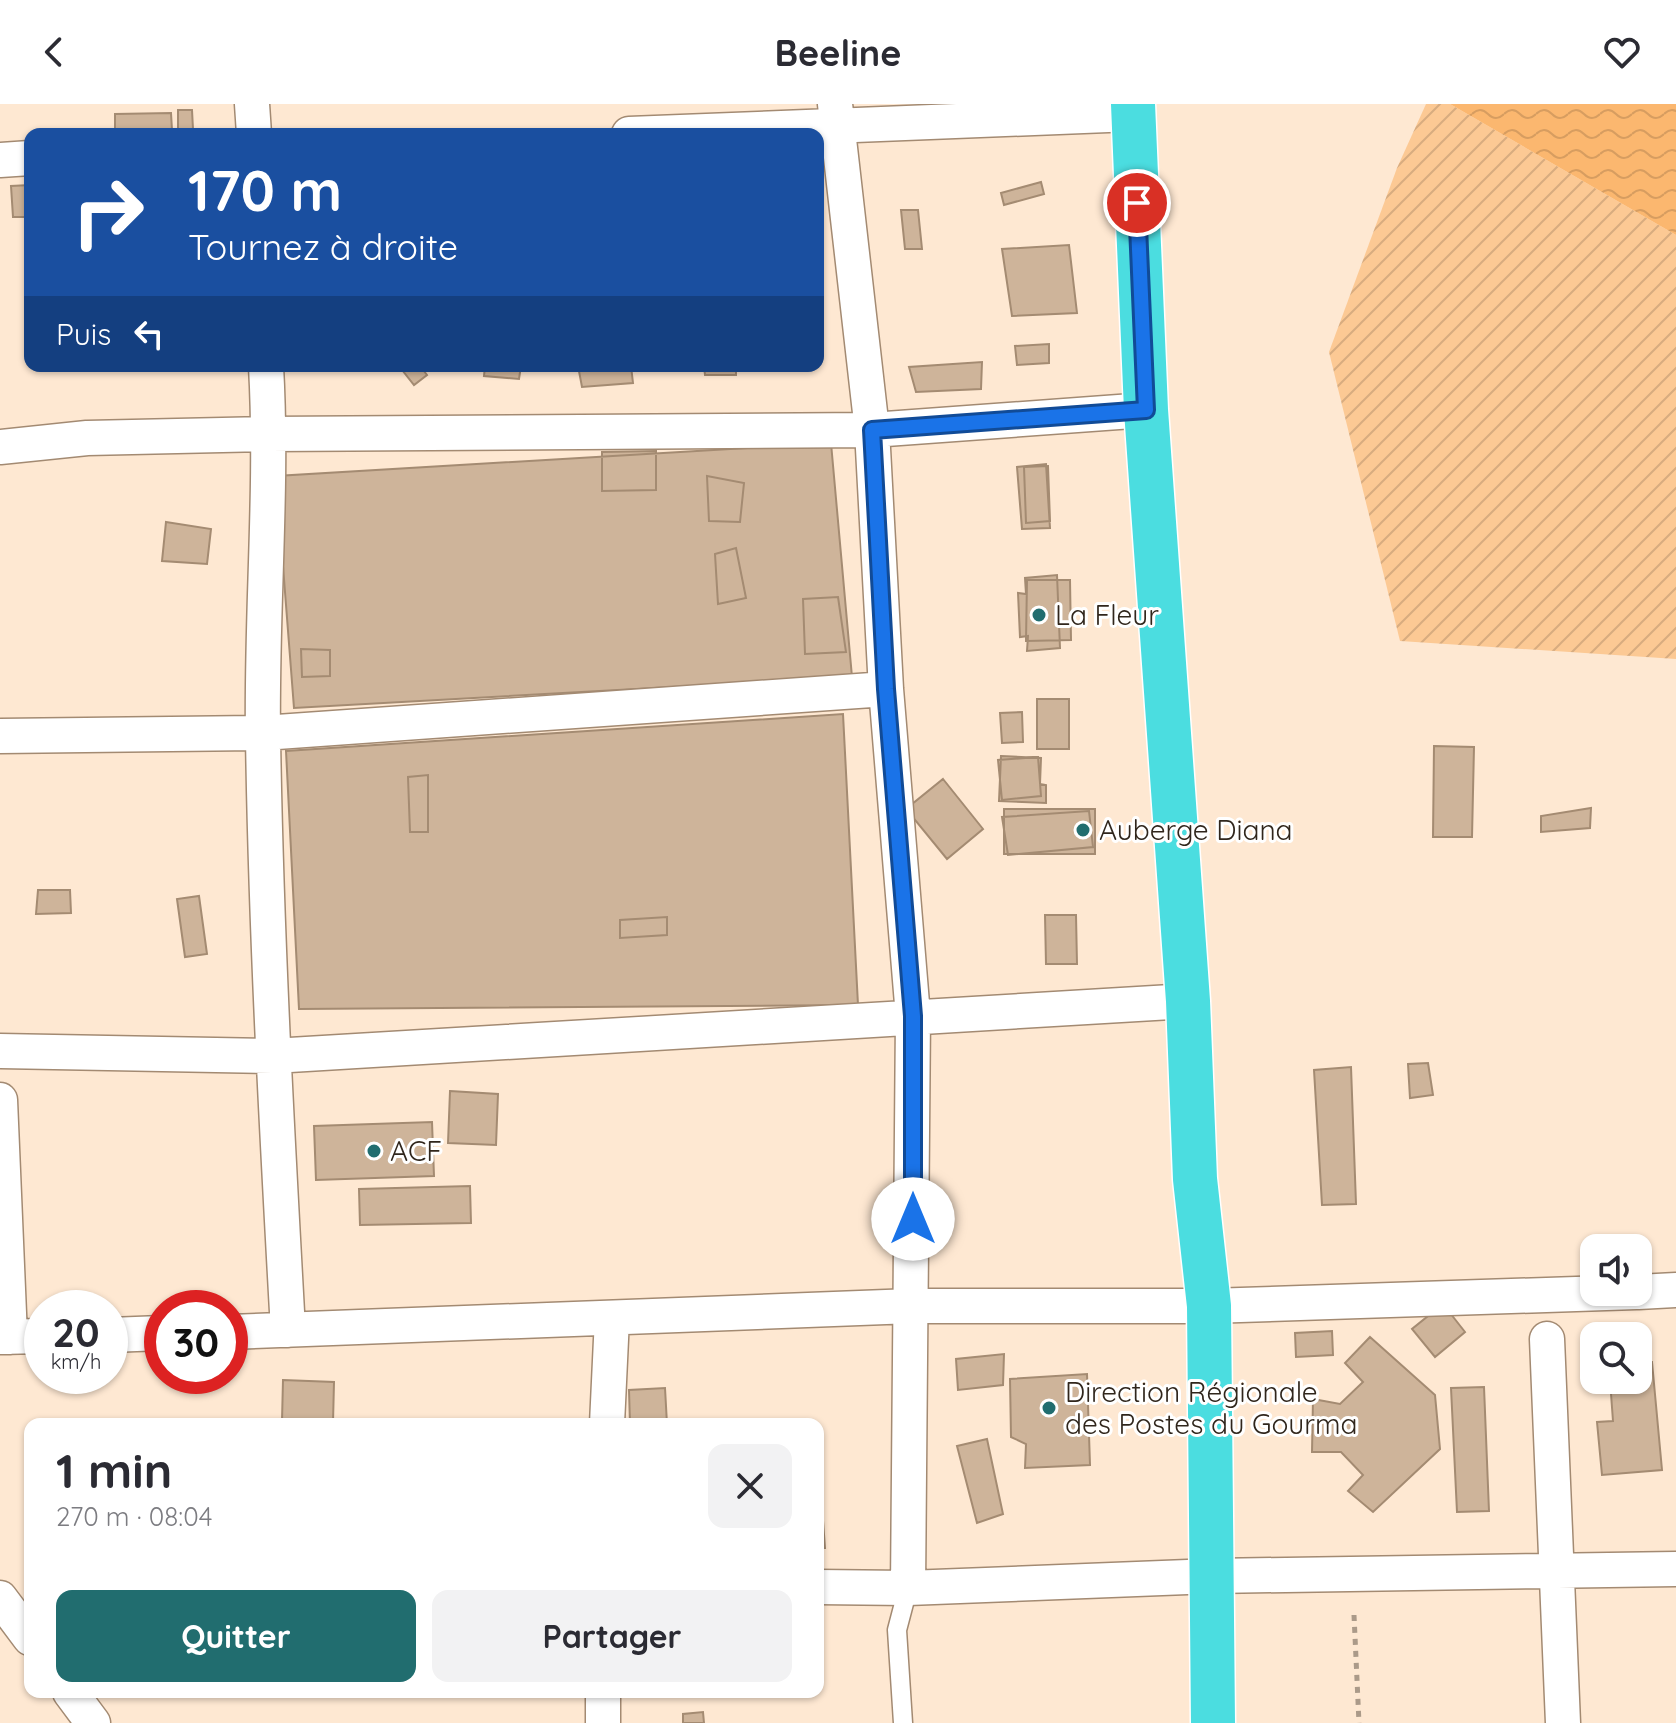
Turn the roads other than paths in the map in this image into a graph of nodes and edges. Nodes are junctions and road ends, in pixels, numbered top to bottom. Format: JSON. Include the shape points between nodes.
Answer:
{"nodes":[{"id":1,"x":252,"y":104,"type":"edge"},
{"id":2,"x":1133,"y":109,"type":"edge"},
{"id":3,"x":836,"y":115,"type":"edge"},
{"id":4,"x":254,"y":128,"type":"edge"},
{"id":5,"x":694,"y":128,"type":"edge"},
{"id":6,"x":24,"y":158,"type":"edge"},
{"id":7,"x":0,"y":160,"type":"edge"},
{"id":8,"x":266,"y":372,"type":"edge"},
{"id":9,"x":1146,"y":410,"type":"junction"},
{"id":10,"x":872,"y":430,"type":"junction"},
{"id":11,"x":270,"y":434,"type":"junction"},
{"id":12,"x":0,"y":447,"type":"edge"},
{"id":13,"x":886,"y":689,"type":"junction"},
{"id":14,"x":263,"y":733,"type":"junction"},
{"id":15,"x":0,"y":736,"type":"edge"},
{"id":16,"x":1188,"y":1001,"type":"junction"},
{"id":17,"x":913,"y":1016,"type":"junction"},
{"id":18,"x":0,"y":1051,"type":"edge"},
{"id":19,"x":273,"y":1056,"type":"junction"},
{"id":20,"x":0,"y":1100,"type":"edge"},
{"id":21,"x":1676,"y":1290,"type":"edge"},
{"id":22,"x":1652,"y":1291,"type":"edge"},
{"id":23,"x":1580,"y":1294,"type":"edge"},
{"id":24,"x":912,"y":1306,"type":"junction"},
{"id":25,"x":1209,"y":1306,"type":"junction"},
{"id":26,"x":612,"y":1318,"type":"junction"},
{"id":27,"x":288,"y":1330,"type":"junction"},
{"id":28,"x":248,"y":1331,"type":"edge"},
{"id":29,"x":17,"y":1337,"type":"edge"},
{"id":30,"x":1547,"y":1339,"type":"dead end"},
{"id":31,"x":607,"y":1418,"type":"edge"},
{"id":32,"x":1676,"y":1569,"type":"edge"},
{"id":33,"x":1559,"y":1573,"type":"junction"},
{"id":34,"x":1213,"y":1576,"type":"junction"},
{"id":35,"x":824,"y":1587,"type":"edge"},
{"id":36,"x":908,"y":1588,"type":"junction"},
{"id":37,"x":24,"y":1596,"type":"edge"},
{"id":38,"x":0,"y":1597,"type":"edge"},
{"id":39,"x":24,"y":1630,"type":"edge"},
{"id":40,"x":74,"y":1698,"type":"edge"},
{"id":41,"x":603,"y":1698,"type":"edge"},
{"id":42,"x":93,"y":1723,"type":"edge"},
{"id":43,"x":603,"y":1723,"type":"edge"},
{"id":44,"x":903,"y":1723,"type":"edge"},
{"id":45,"x":1213,"y":1723,"type":"edge"},
{"id":46,"x":1563,"y":1723,"type":"edge"}],
"edges":[{"from":1,"to":4,"type":"street"},
{"from":2,"to":3,"type":"street"},
{"from":2,"to":9,"type":"highway"},
{"from":3,"to":5,"type":"street"},
{"from":3,"to":10,"type":"street"},
{"from":6,"to":7,"type":"street"},
{"from":8,"to":11,"type":"street"},
{"from":9,"to":10,"type":"street"},
{"from":9,"to":16,"type":"highway"},
{"from":10,"to":11,"type":"street"},
{"from":10,"to":13,"type":"street"},
{"from":11,"to":12,"type":"street","via":[[87,438]]},
{"from":11,"to":14,"type":"street"},
{"from":13,"to":14,"type":"street"},
{"from":13,"to":17,"type":"street"},
{"from":14,"to":15,"type":"street"},
{"from":14,"to":19,"type":"street"},
{"from":16,"to":17,"type":"street"},
{"from":16,"to":25,"type":"highway","via":[[1195,1179]]},
{"from":17,"to":19,"type":"street"},
{"from":17,"to":24,"type":"street"},
{"from":18,"to":19,"type":"street"},
{"from":19,"to":27,"type":"street"},
{"from":20,"to":29,"type":"street"},
{"from":21,"to":22,"type":"street"},
{"from":23,"to":25,"type":"street"},
{"from":24,"to":25,"type":"street"},
{"from":24,"to":26,"type":"street"},
{"from":24,"to":36,"type":"street"},
{"from":25,"to":34,"type":"highway"},
{"from":26,"to":27,"type":"street"},
{"from":26,"to":31,"type":"street"},
{"from":27,"to":28,"type":"street"},
{"from":30,"to":33,"type":"street"},
{"from":32,"to":33,"type":"street"},
{"from":33,"to":34,"type":"street"},
{"from":33,"to":46,"type":"street"},
{"from":34,"to":36,"type":"street"},
{"from":34,"to":45,"type":"highway"},
{"from":35,"to":36,"type":"street"},
{"from":36,"to":44,"type":"lane","via":[[897,1630]]},
{"from":37,"to":38,"type":"street"},
{"from":38,"to":39,"type":"street"},
{"from":40,"to":42,"type":"street"},
{"from":41,"to":43,"type":"street"}]}
